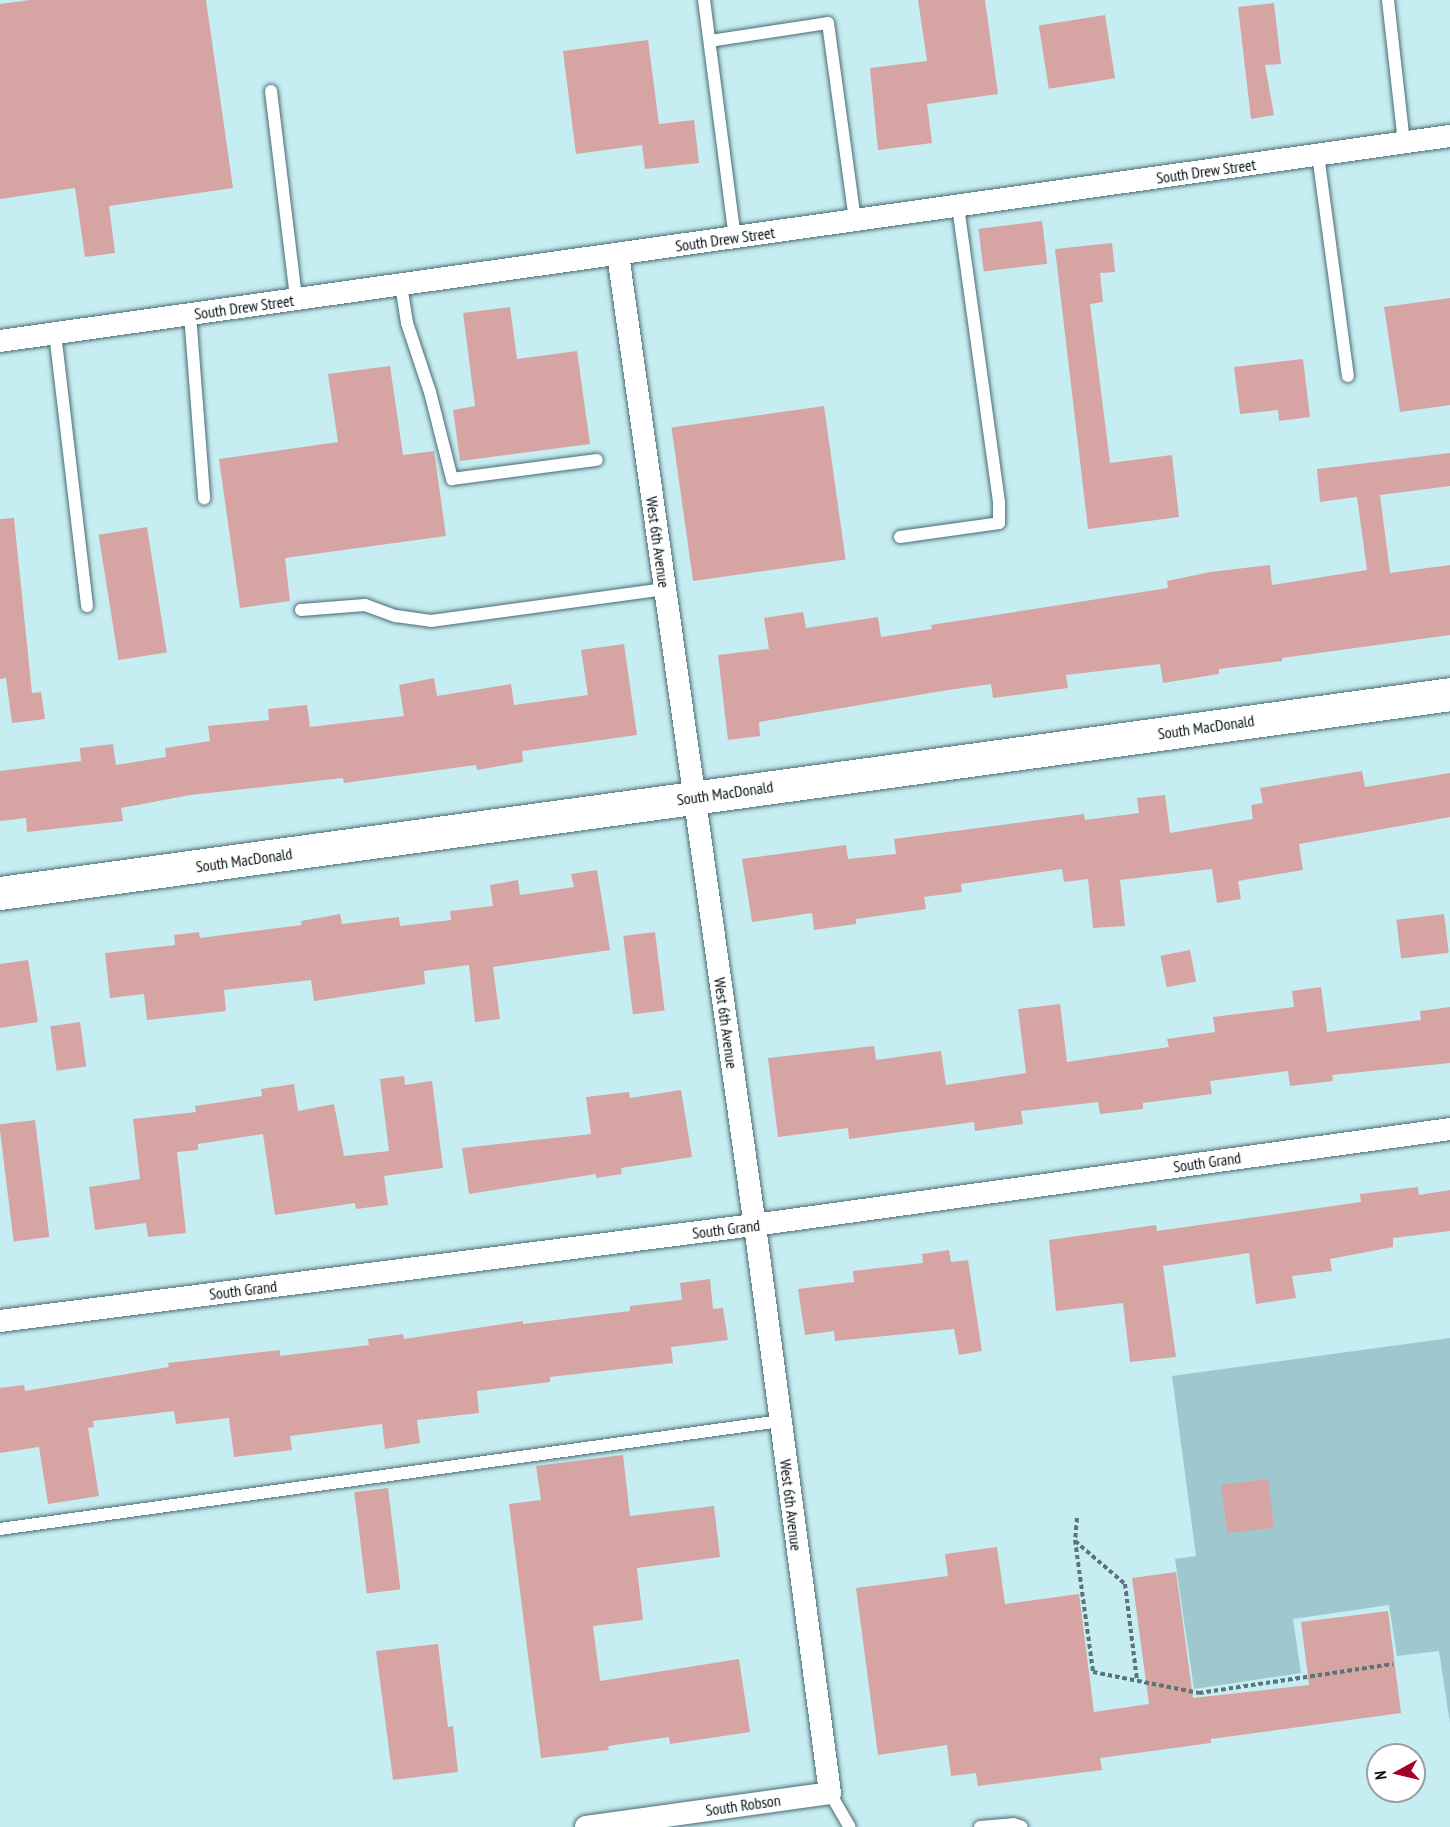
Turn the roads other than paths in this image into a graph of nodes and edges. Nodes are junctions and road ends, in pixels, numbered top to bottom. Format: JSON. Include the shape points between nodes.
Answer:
{"nodes":[{"id":1,"x":704,"y":0,"type":"edge"},
{"id":2,"x":1388,"y":0,"type":"edge"},
{"id":3,"x":710,"y":41,"type":"junction"},
{"id":4,"x":271,"y":91,"type":"dead end"},
{"id":5,"x":1450,"y":136,"type":"edge"},
{"id":6,"x":1404,"y":143,"type":"junction"},
{"id":7,"x":1318,"y":155,"type":"junction"},
{"id":8,"x":958,"y":206,"type":"junction"},
{"id":9,"x":855,"y":221,"type":"junction"},
{"id":10,"x":735,"y":237,"type":"junction"},
{"id":11,"x":618,"y":254,"type":"junction"},
{"id":12,"x":402,"y":285,"type":"junction"},
{"id":13,"x":296,"y":299,"type":"junction"},
{"id":14,"x":190,"y":314,"type":"junction"},
{"id":15,"x":55,"y":333,"type":"junction"},
{"id":16,"x":0,"y":341,"type":"edge"},
{"id":17,"x":1348,"y":376,"type":"dead end"},
{"id":18,"x":597,"y":460,"type":"dead end"},
{"id":19,"x":204,"y":498,"type":"dead end"},
{"id":20,"x":900,"y":537,"type":"dead end"},
{"id":21,"x":665,"y":589,"type":"junction"},
{"id":22,"x":87,"y":606,"type":"dead end"},
{"id":23,"x":301,"y":610,"type":"dead end"},
{"id":24,"x":1450,"y":694,"type":"edge"},
{"id":25,"x":694,"y":797,"type":"junction"},
{"id":26,"x":0,"y":893,"type":"edge"},
{"id":27,"x":1450,"y":1129,"type":"edge"},
{"id":28,"x":754,"y":1225,"type":"junction"},
{"id":29,"x":0,"y":1321,"type":"edge"},
{"id":30,"x":780,"y":1421,"type":"junction"},
{"id":31,"x":0,"y":1529,"type":"edge"},
{"id":32,"x":830,"y":1793,"type":"junction"},
{"id":33,"x":585,"y":1827,"type":"edge"},
{"id":34,"x":850,"y":1827,"type":"edge"},
{"id":35,"x":980,"y":1827,"type":"edge"},
{"id":36,"x":1022,"y":1827,"type":"edge"}],
"edges":[{"from":1,"to":3,"type":"lane"},
{"from":2,"to":6,"type":"lane"},
{"from":3,"to":9,"type":"lane","via":[[828,22]]},
{"from":3,"to":10,"type":"lane"},
{"from":4,"to":13,"type":"lane"},
{"from":5,"to":6,"type":"street","name":"South Drew Street"},
{"from":6,"to":7,"type":"street","name":"South Drew Street"},
{"from":7,"to":8,"type":"street","name":"South Drew Street"},
{"from":7,"to":17,"type":"lane"},
{"from":8,"to":9,"type":"street","name":"South Drew Street"},
{"from":8,"to":20,"type":"lane","via":[[999,523]]},
{"from":9,"to":10,"type":"street","name":"South Drew Street"},
{"from":10,"to":11,"type":"street","name":"South Drew Street"},
{"from":11,"to":12,"type":"street","name":"South Drew Street"},
{"from":11,"to":21,"type":"street","name":"West 6th Avenue"},
{"from":12,"to":13,"type":"street","name":"South Drew Street"},
{"from":12,"to":18,"type":"lane","via":[[407,323],[452,479]]},
{"from":13,"to":14,"type":"street","name":"South Drew Street"},
{"from":14,"to":15,"type":"street","name":"South Drew Street"},
{"from":14,"to":19,"type":"lane"},
{"from":15,"to":16,"type":"street","name":"South Drew Street"},
{"from":15,"to":22,"type":"lane"},
{"from":21,"to":23,"type":"lane","via":[[431,621],[396,616],[365,605]]},
{"from":21,"to":25,"type":"street","name":"West 6th Avenue"},
{"from":24,"to":25,"type":"street","name":"South MacDonald"},
{"from":25,"to":26,"type":"street","name":"South MacDonald"},
{"from":25,"to":28,"type":"street","name":"West 6th Avenue"},
{"from":27,"to":28,"type":"street","name":"South Grand"},
{"from":28,"to":29,"type":"street","name":"South Grand"},
{"from":28,"to":30,"type":"street","name":"West 6th Avenue"},
{"from":30,"to":31,"type":"lane"},
{"from":30,"to":32,"type":"street","name":"West 6th Avenue"},
{"from":32,"to":33,"type":"street","name":"South Robson"},
{"from":32,"to":34,"type":"lane"},
{"from":35,"to":36,"type":"lane"}]}
